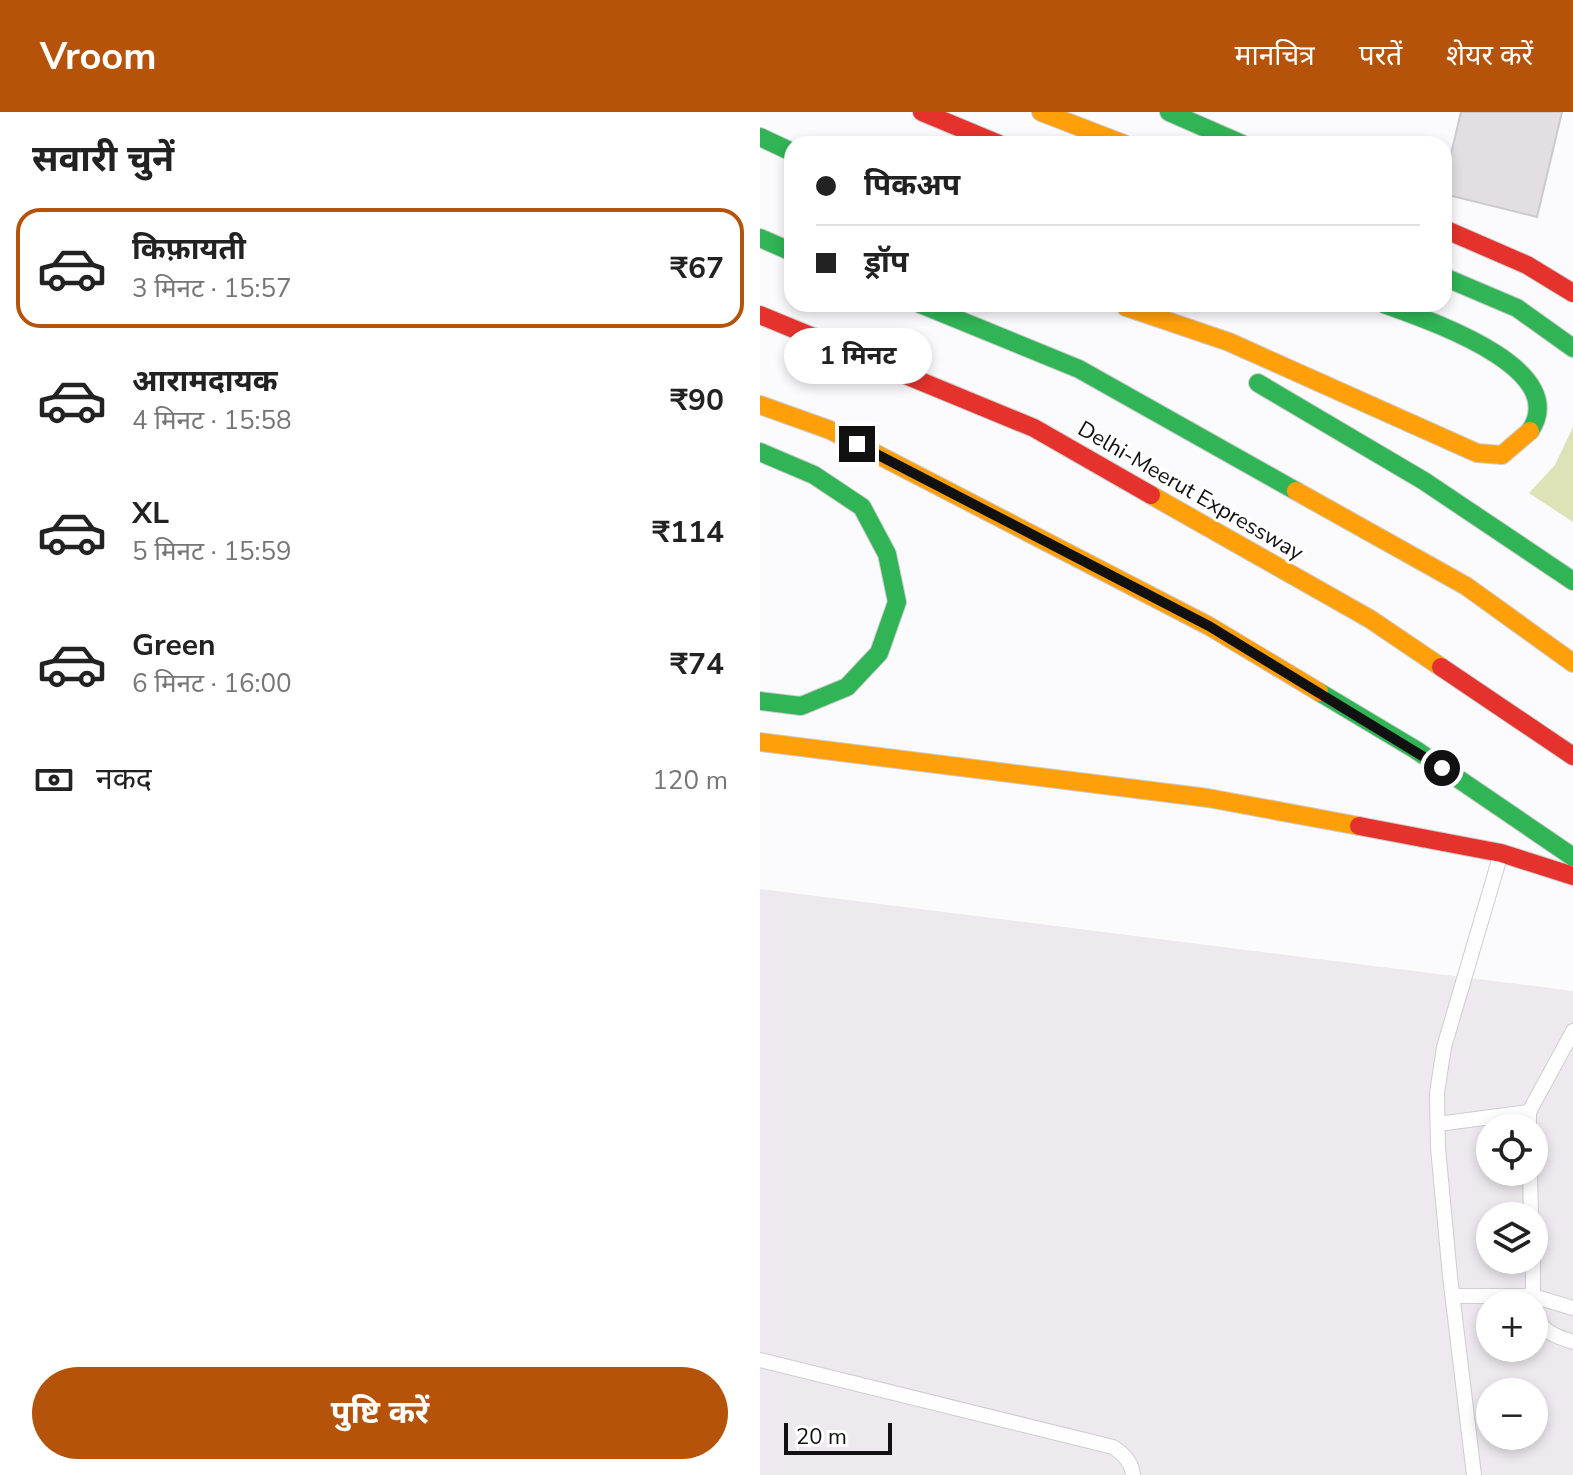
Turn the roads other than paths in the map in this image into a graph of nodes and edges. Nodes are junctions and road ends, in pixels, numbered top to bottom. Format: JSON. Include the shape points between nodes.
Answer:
{"nodes":[{"id":1,"x":922,"y":112,"type":"edge"},
{"id":2,"x":1041,"y":112,"type":"edge"},
{"id":3,"x":1169,"y":112,"type":"edge"},
{"id":4,"x":980,"y":136,"type":"edge"},
{"id":5,"x":1103,"y":136,"type":"edge"},
{"id":6,"x":1224,"y":136,"type":"edge"},
{"id":7,"x":760,"y":137,"type":"edge"},
{"id":8,"x":784,"y":148,"type":"edge"},
{"id":9,"x":1452,"y":232,"type":"edge"},
{"id":10,"x":760,"y":238,"type":"edge"},
{"id":11,"x":784,"y":248,"type":"edge"},
{"id":12,"x":1452,"y":280,"type":"edge"},
{"id":13,"x":1573,"y":293,"type":"edge"},
{"id":14,"x":940,"y":312,"type":"edge"},
{"id":15,"x":1134,"y":312,"type":"edge"},
{"id":16,"x":1141,"y":312,"type":"edge"},
{"id":17,"x":1405,"y":312,"type":"edge"},
{"id":18,"x":760,"y":315,"type":"edge"},
{"id":19,"x":1573,"y":348,"type":"edge"},
{"id":20,"x":1207,"y":354,"type":"dead end"},
{"id":21,"x":1248,"y":377,"type":"dead end"},
{"id":22,"x":760,"y":405,"type":"edge"},
{"id":23,"x":760,"y":452,"type":"edge"},
{"id":24,"x":1573,"y":581,"type":"edge"},
{"id":25,"x":1573,"y":663,"type":"edge"},
{"id":26,"x":760,"y":701,"type":"edge"},
{"id":27,"x":760,"y":742,"type":"edge"},
{"id":28,"x":1573,"y":756,"type":"edge"},
{"id":29,"x":1501,"y":853,"type":"junction"},
{"id":30,"x":1573,"y":857,"type":"edge"},
{"id":31,"x":1573,"y":876,"type":"edge"},
{"id":32,"x":1573,"y":1031,"type":"edge"},
{"id":33,"x":1529,"y":1112,"type":"joint"},
{"id":34,"x":1438,"y":1124,"type":"junction"},
{"id":35,"x":1453,"y":1296,"type":"junction"},
{"id":36,"x":1476,"y":1296,"type":"edge"},
{"id":37,"x":1548,"y":1300,"type":"edge"},
{"id":38,"x":1573,"y":1308,"type":"edge"},
{"id":39,"x":1548,"y":1331,"type":"edge"},
{"id":40,"x":1573,"y":1342,"type":"edge"},
{"id":41,"x":760,"y":1360,"type":"edge"},
{"id":42,"x":1133,"y":1475,"type":"edge"},
{"id":43,"x":1474,"y":1475,"type":"edge"}],
"edges":[{"from":1,"to":4,"type":"main road"},
{"from":2,"to":5,"type":"main road"},
{"from":3,"to":6,"type":"main road"},
{"from":7,"to":8,"type":"main road"},
{"from":9,"to":13,"type":"main road","via":[[1527,265]]},
{"from":10,"to":11,"type":"main road"},
{"from":12,"to":19,"type":"main road","via":[[1517,308]]},
{"from":14,"to":25,"type":"main road","via":[[1079,369],[1466,586]]},
{"from":15,"to":20,"type":"main road"},
{"from":16,"to":17,"type":"main road","via":[[1229,342],[1477,453],[1502,455],[1528,435],[1539,416],[1538,393],[1528,375],[1465,335]]},
{"from":18,"to":28,"type":"main road","name":"Delhi-Meerut Expressway","via":[[1034,428],[1370,619]]},
{"from":21,"to":24,"type":"main road","via":[[1424,481]]},
{"from":22,"to":30,"type":"main road","via":[[830,430],[1209,626],[1416,750]]},
{"from":23,"to":26,"type":"main road","via":[[814,475],[862,507],[887,554],[897,602],[879,653],[847,687],[801,706]]},
{"from":27,"to":29,"type":"main road","via":[[1208,798]]},
{"from":29,"to":31,"type":"main road"},
{"from":29,"to":34,"type":"lane","via":[[1444,1047]]},
{"from":32,"to":33,"type":"lane"},
{"from":33,"to":34,"type":"lane"},
{"from":34,"to":35,"type":"lane"},
{"from":35,"to":36,"type":"lane"},
{"from":35,"to":43,"type":"lane"},
{"from":37,"to":38,"type":"lane"},
{"from":39,"to":40,"type":"lane"},
{"from":41,"to":42,"type":"lane","via":[[1113,1447],[1123,1454]]}]}
